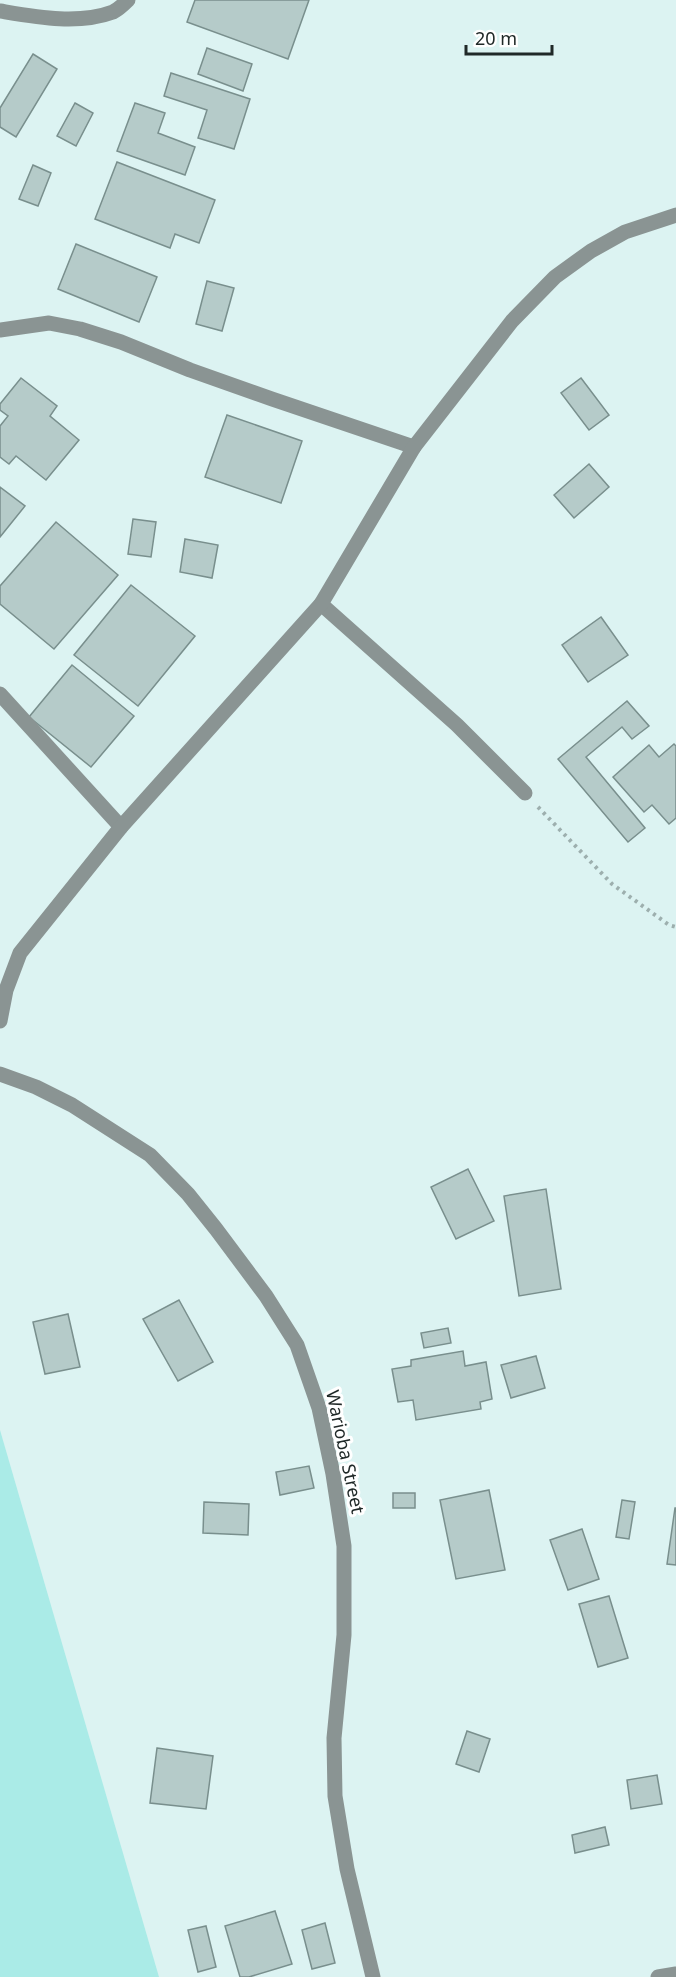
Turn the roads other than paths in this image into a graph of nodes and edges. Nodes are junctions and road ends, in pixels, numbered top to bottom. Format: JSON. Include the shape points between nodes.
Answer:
{"nodes":[{"id":1,"x":128,"y":0,"type":"edge"},
{"id":2,"x":0,"y":11,"type":"edge"},
{"id":3,"x":676,"y":215,"type":"edge"},
{"id":4,"x":0,"y":330,"type":"edge"},
{"id":5,"x":414,"y":447,"type":"junction"},
{"id":6,"x":321,"y":604,"type":"junction"},
{"id":7,"x":0,"y":694,"type":"edge"},
{"id":8,"x":525,"y":793,"type":"road end"},
{"id":9,"x":121,"y":827,"type":"junction"},
{"id":10,"x":0,"y":1021,"type":"edge"},
{"id":11,"x":0,"y":1074,"type":"edge"},
{"id":12,"x":676,"y":1974,"type":"edge"},
{"id":13,"x":373,"y":1977,"type":"edge"},
{"id":14,"x":658,"y":1977,"type":"edge"}],
"edges":[{"from":1,"to":2,"type":"street","via":[[116,11],[91,18],[41,18]]},
{"from":3,"to":5,"type":"street","via":[[625,232],[591,250],[555,277],[512,321]]},
{"from":4,"to":5,"type":"street","via":[[50,323],[80,329]]},
{"from":5,"to":6,"type":"street"},
{"from":6,"to":8,"type":"street","via":[[457,725]]},
{"from":6,"to":9,"type":"street"},
{"from":7,"to":9,"type":"street"},
{"from":9,"to":10,"type":"street","via":[[20,953]]},
{"from":11,"to":13,"type":"street","name":"Warioba Street","via":[[72,1105],[150,1155],[209,1220],[297,1345],[319,1408],[344,1546],[344,1635],[334,1738],[335,1796],[347,1869]]},
{"from":12,"to":14,"type":"street"}]}
